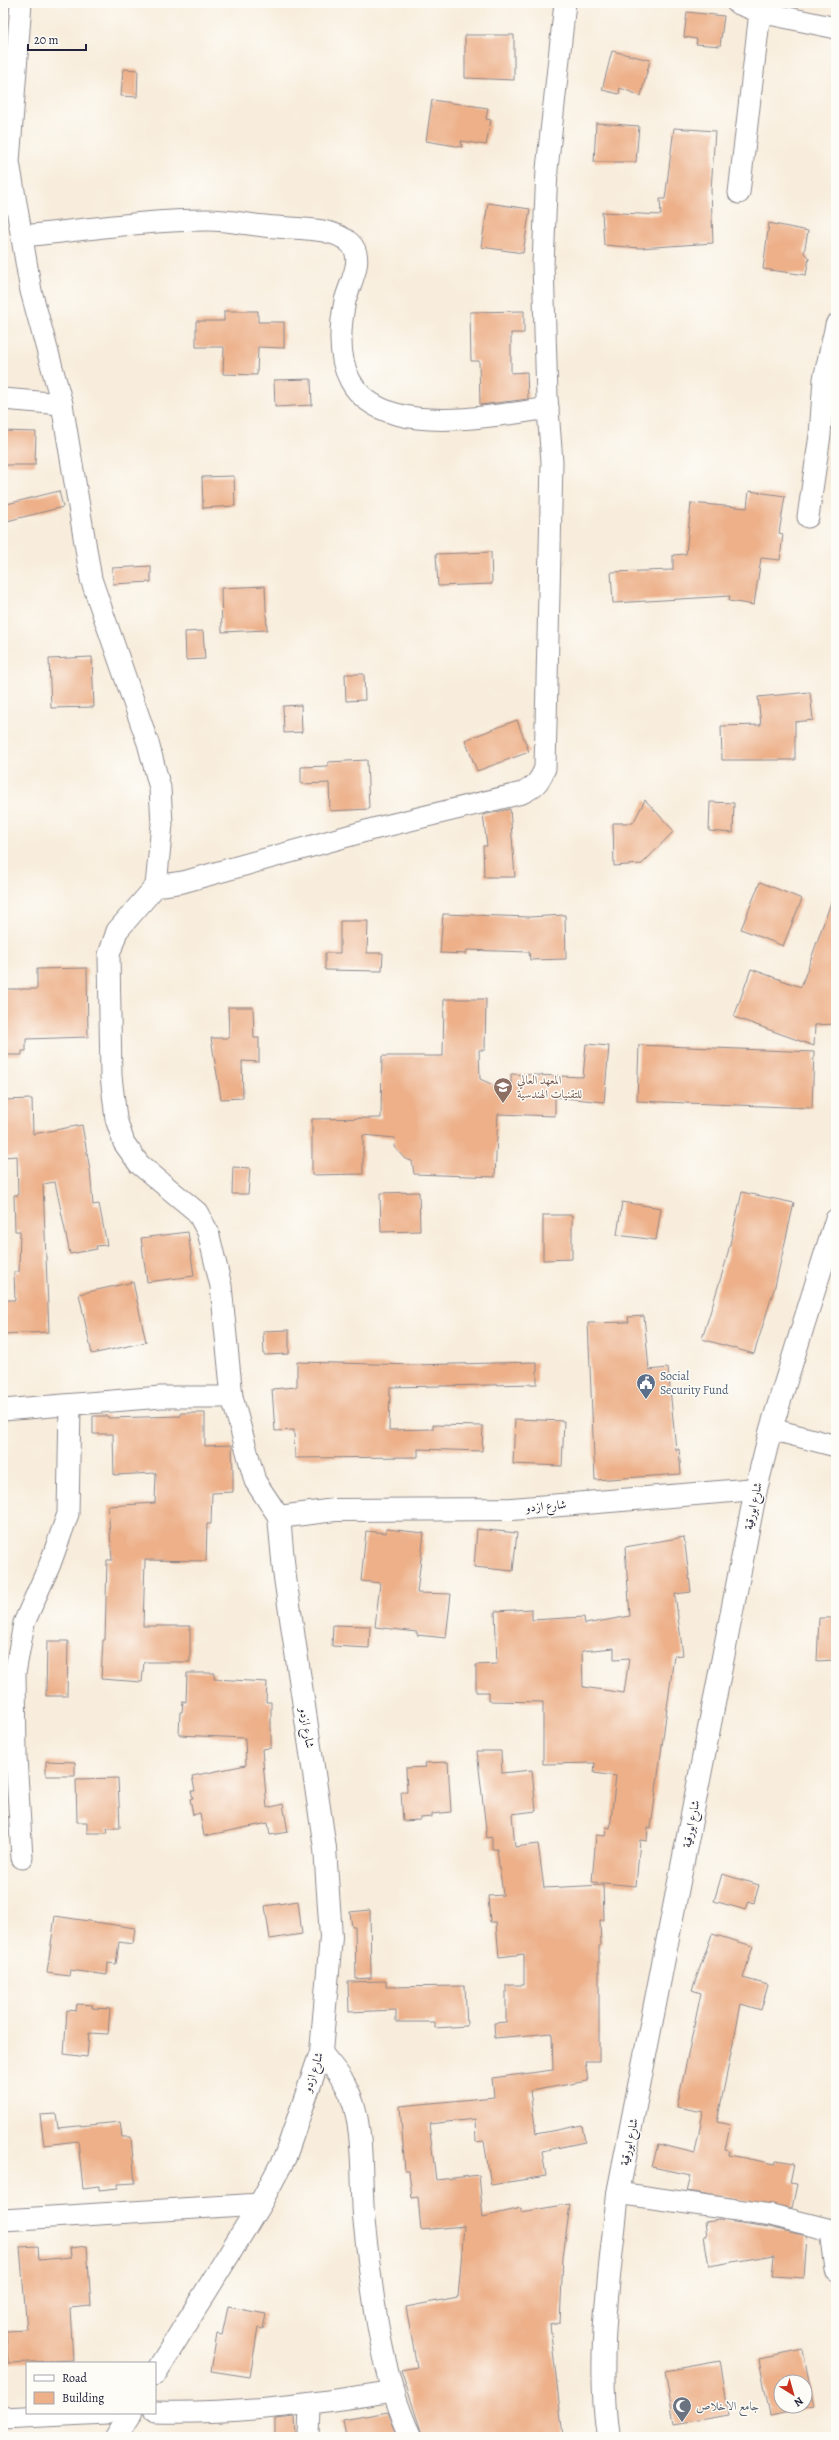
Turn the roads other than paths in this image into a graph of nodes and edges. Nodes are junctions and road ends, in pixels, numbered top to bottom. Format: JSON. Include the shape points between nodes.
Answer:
{"nodes":[{"id":1,"x":21,"y":3,"type":"edge"},
{"id":2,"x":565,"y":3,"type":"edge"},
{"id":3,"x":737,"y":3,"type":"edge"},
{"id":4,"x":760,"y":12,"type":"junction"},
{"id":5,"x":836,"y":28,"type":"edge"},
{"id":6,"x":740,"y":193,"type":"dead end"},
{"id":7,"x":15,"y":235,"type":"edge"},
{"id":8,"x":836,"y":325,"type":"edge"},
{"id":9,"x":3,"y":399,"type":"edge"},
{"id":10,"x":62,"y":404,"type":"junction"},
{"id":11,"x":548,"y":408,"type":"junction"},
{"id":12,"x":808,"y":517,"type":"dead end"},
{"id":13,"x":156,"y":886,"type":"junction"},
{"id":14,"x":836,"y":1220,"type":"edge"},
{"id":15,"x":232,"y":1397,"type":"junction"},
{"id":16,"x":70,"y":1405,"type":"junction"},
{"id":17,"x":3,"y":1410,"type":"edge"},
{"id":18,"x":771,"y":1429,"type":"junction"},
{"id":19,"x":836,"y":1446,"type":"edge"},
{"id":20,"x":756,"y":1489,"type":"junction"},
{"id":21,"x":279,"y":1517,"type":"junction"},
{"id":22,"x":22,"y":1858,"type":"dead end"},
{"id":23,"x":321,"y":2052,"type":"junction"},
{"id":24,"x":618,"y":2193,"type":"junction"},
{"id":25,"x":260,"y":2204,"type":"junction"},
{"id":26,"x":3,"y":2220,"type":"edge"},
{"id":27,"x":833,"y":2221,"type":"edge"},
{"id":28,"x":836,"y":2270,"type":"edge"},
{"id":29,"x":156,"y":2372,"type":"edge"},
{"id":30,"x":394,"y":2391,"type":"junction"},
{"id":31,"x":310,"y":2405,"type":"junction"},
{"id":32,"x":156,"y":2412,"type":"edge"},
{"id":33,"x":86,"y":2414,"type":"edge"},
{"id":34,"x":130,"y":2414,"type":"edge"},
{"id":35,"x":3,"y":2418,"type":"edge"},
{"id":36,"x":116,"y":2437,"type":"edge"},
{"id":37,"x":309,"y":2437,"type":"edge"},
{"id":38,"x":411,"y":2437,"type":"edge"},
{"id":39,"x":608,"y":2437,"type":"edge"}],
"edges":[{"from":1,"to":7,"type":"street","via":[[9,162]]},
{"from":2,"to":11,"type":"street","via":[[547,169],[543,264]]},
{"from":3,"to":4,"type":"street"},
{"from":4,"to":5,"type":"street"},
{"from":4,"to":6,"type":"street"},
{"from":7,"to":10,"type":"street"},
{"from":7,"to":11,"type":"street","via":[[162,221],[210,220],[313,230],[336,235],[350,243],[356,254],[355,272],[346,300],[342,327],[344,365],[354,388],[365,400],[385,412],[446,420],[499,416]]},
{"from":8,"to":12,"type":"street","via":[[824,379],[820,435]]},
{"from":9,"to":10,"type":"street"},
{"from":10,"to":13,"type":"street","via":[[91,579],[148,742],[160,788],[162,824]]},
{"from":11,"to":13,"type":"street","via":[[552,462],[545,768],[534,788],[373,829],[183,882]]},
{"from":13,"to":15,"type":"street","via":[[117,931],[109,955],[112,1076],[116,1119],[124,1143],[139,1164],[197,1212],[208,1232],[221,1286]]},
{"from":14,"to":18,"type":"main road","name":"شارع ابورقية"},
{"from":15,"to":16,"type":"street","via":[[161,1397]]},
{"from":15,"to":21,"type":"street","via":[[255,1481]]},
{"from":16,"to":17,"type":"street"},
{"from":16,"to":22,"type":"street","via":[[68,1514],[50,1564],[24,1623],[15,1673],[16,1757]]},
{"from":18,"to":19,"type":"street"},
{"from":18,"to":20,"type":"main road","name":"شارع ابورقية"},
{"from":20,"to":21,"type":"main road","name":"شارع ازدو","via":[[512,1509],[335,1510]]},
{"from":20,"to":24,"type":"main road","name":"شارع ابورقية"},
{"from":21,"to":23,"type":"main road","name":"شارع ازدو","via":[[284,1571],[325,1848],[331,1937]]},
{"from":23,"to":25,"type":"main road","name":"شارع ازدو","via":[[285,2157]]},
{"from":23,"to":30,"type":"street","via":[[347,2086],[354,2108],[361,2146],[364,2219],[377,2321]]},
{"from":24,"to":27,"type":"street","via":[[771,2215]]},
{"from":24,"to":39,"type":"main road","name":"شارع ابورقية","via":[[605,2310],[603,2408]]},
{"from":25,"to":26,"type":"street"},
{"from":25,"to":29,"type":"main road","name":"شارع ازدو"},
{"from":27,"to":28,"type":"street"},
{"from":30,"to":31,"type":"street"},
{"from":30,"to":38,"type":"street"},
{"from":31,"to":32,"type":"street","via":[[205,2414]]},
{"from":31,"to":37,"type":"street"},
{"from":33,"to":35,"type":"street"},
{"from":34,"to":36,"type":"main road"}]}
